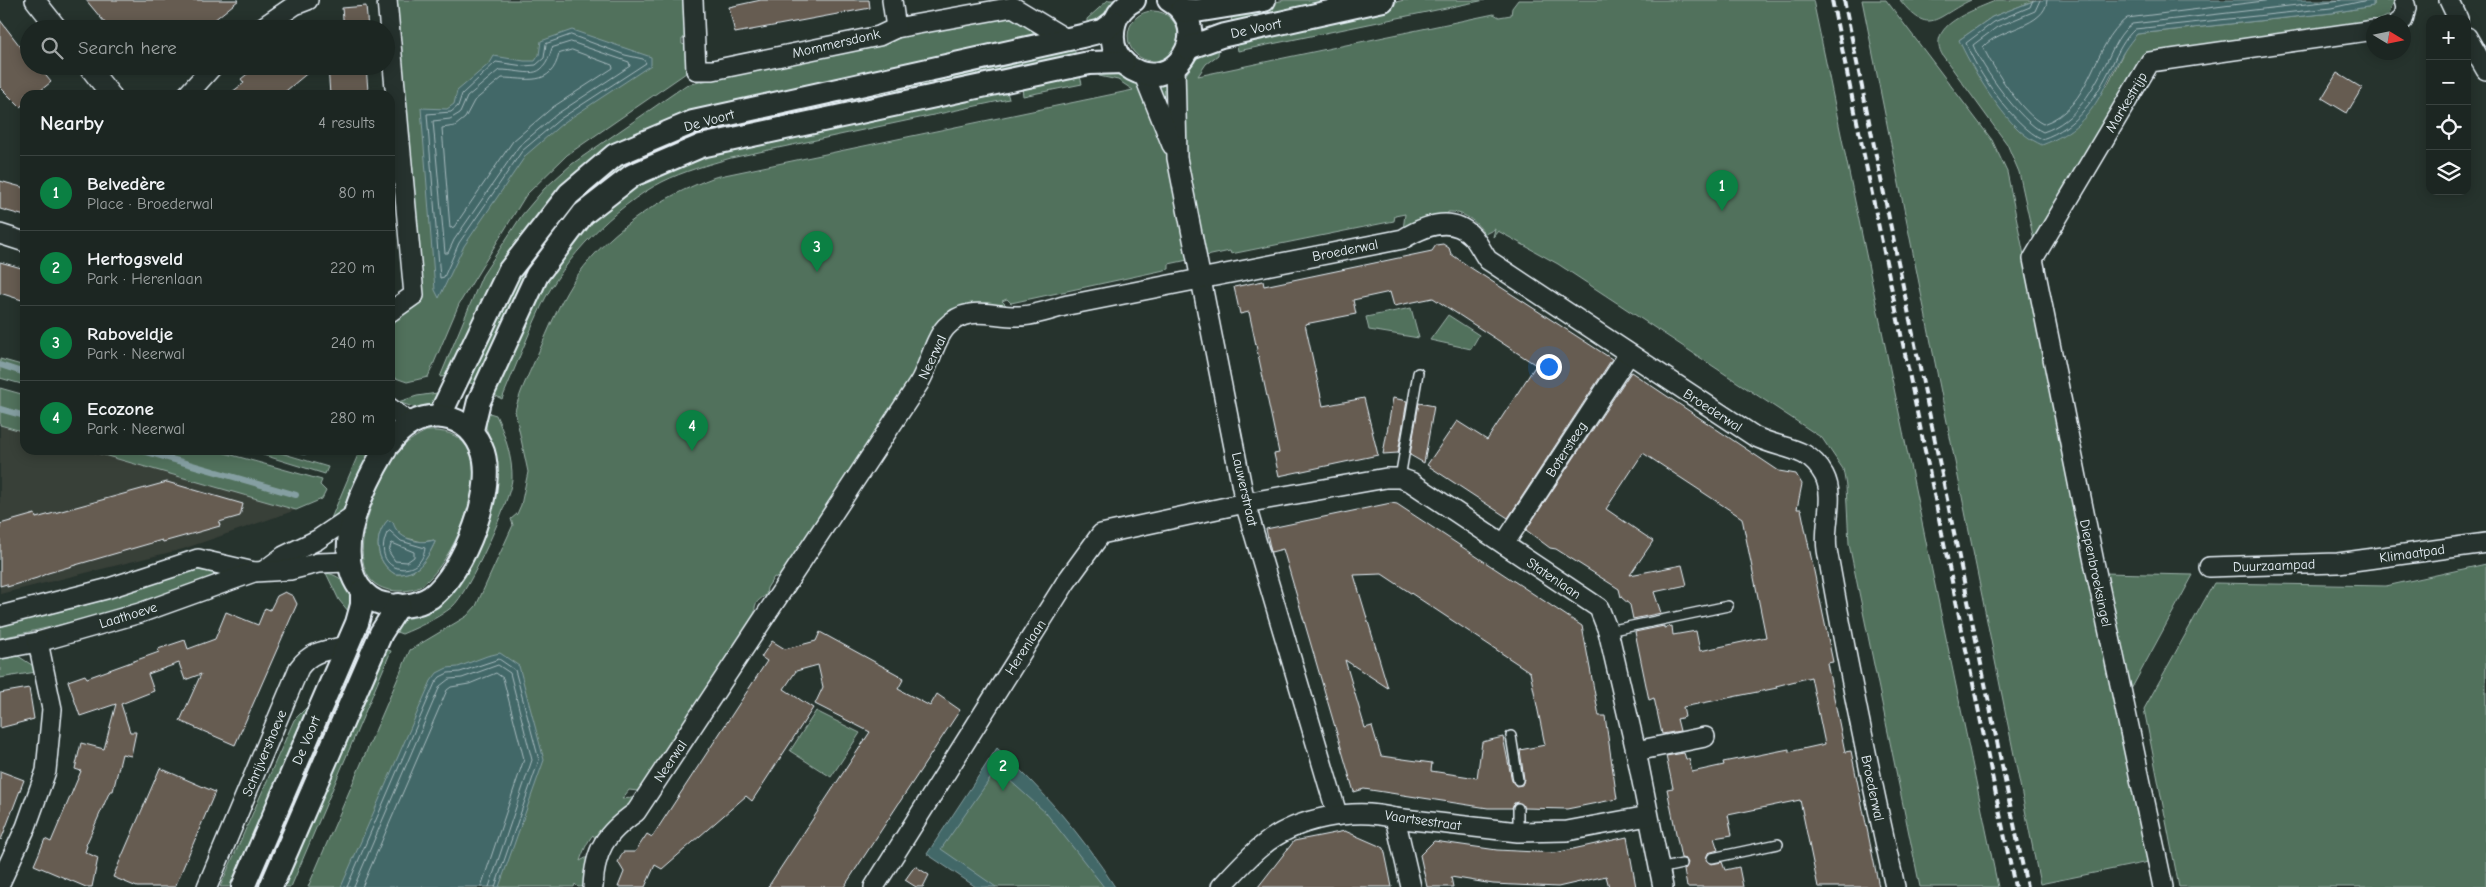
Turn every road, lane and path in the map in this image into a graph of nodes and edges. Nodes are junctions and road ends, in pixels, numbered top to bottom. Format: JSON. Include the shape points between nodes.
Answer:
{"nodes":[{"id":1,"x":35,"y":0,"type":"edge"},
{"id":2,"x":308,"y":0,"type":"edge"},
{"id":3,"x":387,"y":0,"type":"edge"},
{"id":4,"x":693,"y":0,"type":"edge"},
{"id":5,"x":892,"y":0,"type":"edge"},
{"id":6,"x":1264,"y":0,"type":"edge"},
{"id":7,"x":1383,"y":0,"type":"edge"},
{"id":8,"x":2449,"y":0,"type":"edge"},
{"id":9,"x":1131,"y":1,"type":"edge"},
{"id":10,"x":1242,"y":2,"type":"edge"},
{"id":11,"x":1175,"y":5,"type":"edge"},
{"id":12,"x":2456,"y":15,"type":"edge"},
{"id":13,"x":51,"y":20,"type":"edge"},
{"id":14,"x":274,"y":20,"type":"edge"},
{"id":15,"x":389,"y":20,"type":"edge"},
{"id":16,"x":1114,"y":22,"type":"junction"},
{"id":17,"x":896,"y":28,"type":"junction"},
{"id":18,"x":2366,"y":31,"type":"edge"},
{"id":19,"x":1066,"y":39,"type":"junction"},
{"id":20,"x":2471,"y":44,"type":"edge"},
{"id":21,"x":1182,"y":57,"type":"junction"},
{"id":22,"x":1123,"y":62,"type":"junction"},
{"id":23,"x":2486,"y":70,"type":"edge"},
{"id":24,"x":1143,"y":73,"type":"junction"},
{"id":25,"x":95,"y":75,"type":"edge"},
{"id":26,"x":204,"y":75,"type":"edge"},
{"id":27,"x":394,"y":75,"type":"edge"},
{"id":28,"x":107,"y":90,"type":"edge"},
{"id":29,"x":191,"y":90,"type":"edge"},
{"id":30,"x":1178,"y":158,"type":"junction"},
{"id":31,"x":0,"y":234,"type":"edge"},
{"id":32,"x":20,"y":240,"type":"edge"},
{"id":33,"x":2033,"y":259,"type":"joint"},
{"id":34,"x":1201,"y":279,"type":"junction"},
{"id":35,"x":395,"y":308,"type":"edge"},
{"id":36,"x":1628,"y":354,"type":"junction"},
{"id":37,"x":1418,"y":373,"type":"dead end"},
{"id":38,"x":395,"y":412,"type":"edge"},
{"id":39,"x":440,"y":415,"type":"junction"},
{"id":40,"x":411,"y":424,"type":"junction"},
{"id":41,"x":472,"y":430,"type":"junction"},
{"id":42,"x":395,"y":439,"type":"edge"},
{"id":43,"x":382,"y":455,"type":"edge"},
{"id":44,"x":1400,"y":478,"type":"junction"},
{"id":45,"x":1245,"y":504,"type":"junction"},
{"id":46,"x":357,"y":513,"type":"junction"},
{"id":47,"x":2486,"y":543,"type":"edge"},
{"id":48,"x":1504,"y":544,"type":"junction"},
{"id":49,"x":349,"y":562,"type":"junction"},
{"id":50,"x":2338,"y":563,"type":"joint"},
{"id":51,"x":2209,"y":567,"type":"dead end"},
{"id":52,"x":260,"y":571,"type":"junction"},
{"id":53,"x":362,"y":591,"type":"junction"},
{"id":54,"x":399,"y":605,"type":"junction"},
{"id":55,"x":1728,"y":606,"type":"dead end"},
{"id":56,"x":0,"y":616,"type":"edge"},
{"id":57,"x":1608,"y":631,"type":"junction"},
{"id":58,"x":38,"y":642,"type":"junction"},
{"id":59,"x":346,"y":646,"type":"junction"},
{"id":60,"x":0,"y":649,"type":"edge"},
{"id":61,"x":1511,"y":736,"type":"dead end"},
{"id":62,"x":1706,"y":737,"type":"dead end"},
{"id":63,"x":1636,"y":751,"type":"junction"},
{"id":64,"x":1518,"y":780,"type":"dead end"},
{"id":65,"x":1518,"y":808,"type":"dead end"},
{"id":66,"x":1337,"y":814,"type":"junction"},
{"id":67,"x":1648,"y":816,"type":"junction"},
{"id":68,"x":1395,"y":818,"type":"junction"},
{"id":69,"x":1518,"y":832,"type":"junction"},
{"id":70,"x":1778,"y":844,"type":"dead end"},
{"id":71,"x":1712,"y":858,"type":"dead end"},
{"id":72,"x":1682,"y":864,"type":"dead end"},
{"id":73,"x":2,"y":872,"type":"edge"},
{"id":74,"x":1661,"y":878,"type":"edge"},
{"id":75,"x":206,"y":887,"type":"edge"},
{"id":76,"x":243,"y":887,"type":"edge"},
{"id":77,"x":272,"y":887,"type":"edge"},
{"id":78,"x":593,"y":887,"type":"edge"},
{"id":79,"x":874,"y":887,"type":"edge"},
{"id":80,"x":1221,"y":887,"type":"edge"},
{"id":81,"x":1411,"y":887,"type":"edge"},
{"id":82,"x":1895,"y":887,"type":"edge"},
{"id":83,"x":2163,"y":887,"type":"edge"}],
"edges":[{"from":1,"to":13,"type":"street"},
{"from":2,"to":14,"type":"street"},
{"from":3,"to":15,"type":"street"},
{"from":4,"to":17,"type":"street","name":"Mommersdonk","via":[[696,70],[712,70],[879,36]]},
{"from":5,"to":17,"type":"street"},
{"from":6,"to":10,"type":"street","name":"De Voort"},
{"from":7,"to":21,"type":"street","name":"De Voort","via":[[1221,36]]},
{"from":8,"to":12,"type":"street"},
{"from":9,"to":16,"type":"street","name":"De Voort","via":[[1122,8]]},
{"from":10,"to":11,"type":"street","name":"De Voort","via":[[1196,11]]},
{"from":11,"to":21,"type":"street","name":"De Voort","via":[[1190,28]]},
{"from":16,"to":19,"type":"street","name":"De Voort","via":[[1102,31]]},
{"from":16,"to":22,"type":"street","via":[[1113,44]]},
{"from":17,"to":19,"type":"street","name":"Mommersdonk","via":[[1013,6]]},
{"from":18,"to":33,"type":"street","name":"Markestrijp","via":[[2150,62]]},
{"from":19,"to":39,"type":"street","name":"De Voort","via":[[693,122],[615,155],[569,194],[509,271]]},
{"from":20,"to":23,"type":"street"},
{"from":21,"to":24,"type":"street","name":"De Voort","via":[[1166,72]]},
{"from":21,"to":30,"type":"street","name":"Lauwerstraat"},
{"from":22,"to":24,"type":"street"},
{"from":22,"to":41,"type":"street","name":"De Voort","via":[[1088,63],[701,146],[633,175],[583,214],[537,275],[479,401]]},
{"from":24,"to":30,"type":"street","name":"Lauwerstraat"},
{"from":25,"to":28,"type":"street"},
{"from":26,"to":29,"type":"street"},
{"from":27,"to":35,"type":"street","via":[[414,294]]},
{"from":30,"to":34,"type":"street","name":"Lauwerstraat"},
{"from":31,"to":32,"type":"street"},
{"from":33,"to":83,"type":"street","name":"Diepenbroeksingel"},
{"from":34,"to":36,"type":"street","name":"Broederwal","via":[[1403,238],[1428,225],[1448,225],[1463,229],[1473,237],[1488,260]]},
{"from":34,"to":45,"type":"street","name":"Lauwerstraat"},
{"from":34,"to":78,"type":"street","name":"Neerwal","via":[[1021,316],[981,312],[958,317],[940,335],[919,383],[636,812],[605,840],[595,864]]},
{"from":36,"to":48,"type":"street","name":"Botersteeg"},
{"from":36,"to":82,"type":"street","name":"Broederwal","via":[[1768,444],[1798,449],[1824,475],[1829,496],[1826,546],[1855,706]]},
{"from":37,"to":44,"type":"lane"},
{"from":38,"to":40,"type":"street"},
{"from":39,"to":40,"type":"street"},
{"from":39,"to":41,"type":"street"},
{"from":40,"to":42,"type":"street"},
{"from":41,"to":54,"type":"street","via":[[482,447],[487,471],[474,528],[443,587],[421,603]]},
{"from":43,"to":46,"type":"street"},
{"from":44,"to":45,"type":"street"},
{"from":44,"to":48,"type":"street","name":"Statenlaan","via":[[1411,482]]},
{"from":45,"to":66,"type":"street","name":"Lauwerstraat"},
{"from":45,"to":79,"type":"street","name":"Herenlaan","via":[[1101,534],[1066,582]]},
{"from":46,"to":49,"type":"street","via":[[348,547]]},
{"from":46,"to":52,"type":"street","name":"Laathoeve","via":[[317,540]]},
{"from":47,"to":50,"type":"street","name":"Klimaatpad"},
{"from":48,"to":57,"type":"street","name":"Statenlaan","via":[[1599,608]]},
{"from":49,"to":52,"type":"street","name":"Laathoeve"},
{"from":49,"to":53,"type":"street"},
{"from":50,"to":51,"type":"street","name":"Duurzaampad"},
{"from":52,"to":56,"type":"street","name":"Laathoeve","via":[[198,559],[106,589]]},
{"from":52,"to":58,"type":"street","name":"Laathoeve","via":[[140,613]]},
{"from":53,"to":54,"type":"street","via":[[379,603]]},
{"from":53,"to":59,"type":"street","name":"De Voort","via":[[362,605]]},
{"from":54,"to":77,"type":"street","name":"De Voort","via":[[381,634]]},
{"from":55,"to":57,"type":"lane"},
{"from":57,"to":63,"type":"street","name":"Statenlaan"},
{"from":58,"to":60,"type":"street","name":"Laathoeve"},
{"from":58,"to":73,"type":"street","via":[[52,709],[46,771],[26,827]]},
{"from":59,"to":75,"type":"street","name":"Schrijvershoeve","via":[[307,657],[299,668]]},
{"from":59,"to":76,"type":"street","name":"De Voort"},
{"from":61,"to":64,"type":"lane"},
{"from":62,"to":63,"type":"street"},
{"from":63,"to":67,"type":"street","name":"Statenlaan"},
{"from":65,"to":69,"type":"lane"},
{"from":66,"to":68,"type":"street","name":"Vaartsestraat","via":[[1379,814]]},
{"from":66,"to":80,"type":"street","name":"Vaartsestraat","via":[[1291,828],[1263,845]]},
{"from":67,"to":69,"type":"street","name":"Vaartsestraat","via":[[1567,831]]},
{"from":67,"to":74,"type":"street","name":"Statenlaan"},
{"from":68,"to":69,"type":"street","name":"Vaartsestraat"},
{"from":68,"to":81,"type":"street"},
{"from":70,"to":71,"type":"lane"},
{"from":72,"to":74,"type":"lane"}]}
